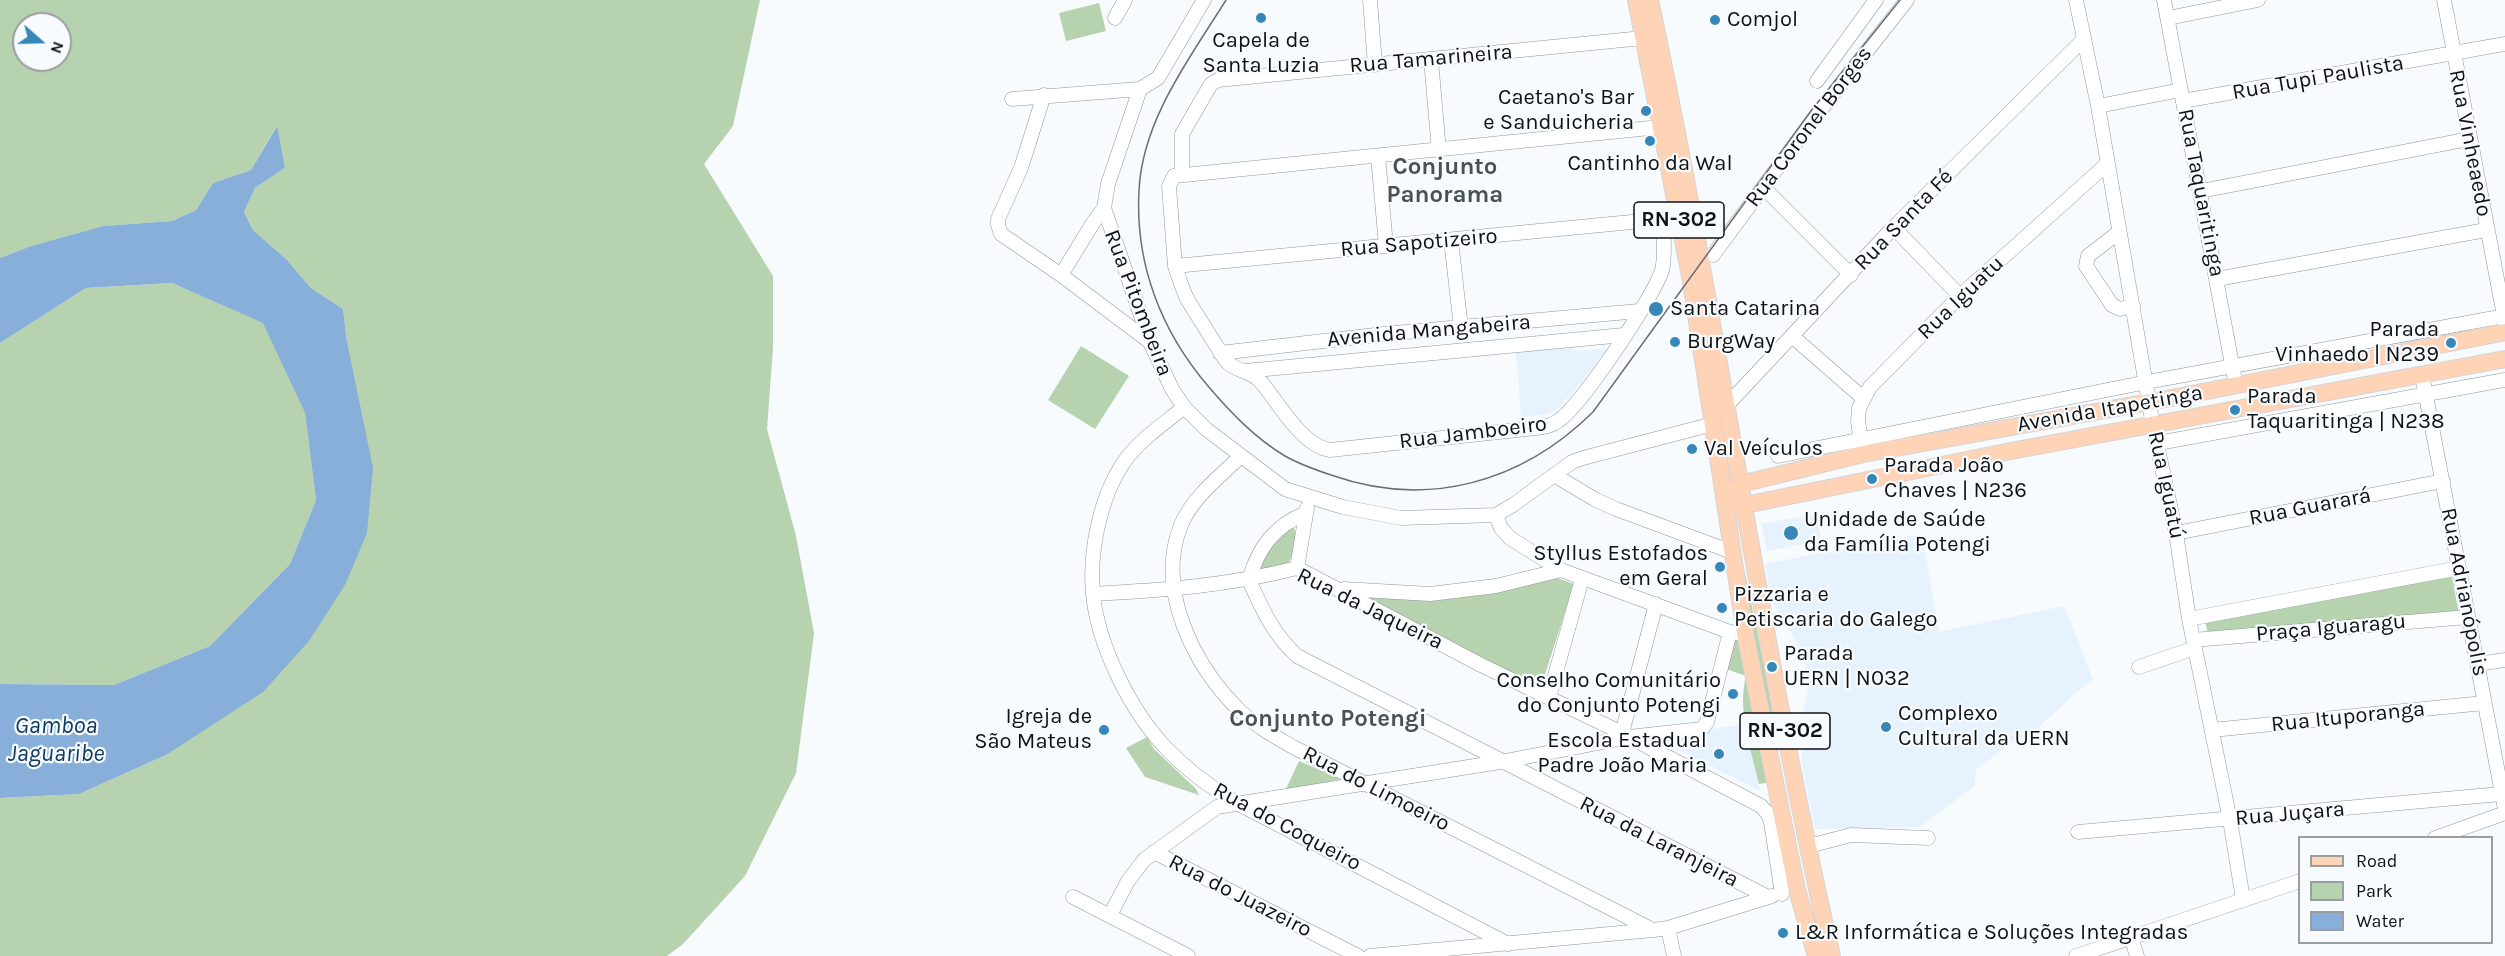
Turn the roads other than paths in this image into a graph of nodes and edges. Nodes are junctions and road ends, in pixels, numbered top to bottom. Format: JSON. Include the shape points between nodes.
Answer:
{"nodes":[{"id":1,"x":1125,"y":0,"type":"edge"},
{"id":2,"x":1204,"y":0,"type":"edge"},
{"id":3,"x":1370,"y":0,"type":"edge"},
{"id":4,"x":1636,"y":0,"type":"edge"},
{"id":5,"x":1650,"y":0,"type":"edge"},
{"id":6,"x":1876,"y":0,"type":"edge"},
{"id":7,"x":1907,"y":0,"type":"edge"},
{"id":8,"x":2076,"y":0,"type":"edge"},
{"id":9,"x":2164,"y":0,"type":"edge"},
{"id":10,"x":2258,"y":0,"type":"edge"},
{"id":11,"x":2444,"y":0,"type":"edge"},
{"id":12,"x":1115,"y":18,"type":"dead end"},
{"id":13,"x":2168,"y":18,"type":"junction"},
{"id":14,"x":1643,"y":38,"type":"junction"},
{"id":15,"x":2084,"y":39,"type":"junction"},
{"id":16,"x":2505,"y":44,"type":"edge"},
{"id":17,"x":2453,"y":54,"type":"junction"},
{"id":18,"x":1431,"y":60,"type":"junction"},
{"id":19,"x":1375,"y":65,"type":"junction"},
{"id":20,"x":1817,"y":81,"type":"dead end"},
{"id":21,"x":1140,"y":89,"type":"junction"},
{"id":22,"x":1044,"y":94,"type":"junction"},
{"id":23,"x":2182,"y":95,"type":"junction"},
{"id":24,"x":1012,"y":99,"type":"dead end"},
{"id":25,"x":2098,"y":106,"type":"junction"},
{"id":26,"x":1660,"y":127,"type":"junction"},
{"id":27,"x":2469,"y":139,"type":"junction"},
{"id":28,"x":1439,"y":151,"type":"junction"},
{"id":29,"x":1378,"y":156,"type":"junction"},
{"id":30,"x":2107,"y":164,"type":"junction"},
{"id":31,"x":1178,"y":176,"type":"junction"},
{"id":32,"x":1763,"y":188,"type":"junction"},
{"id":33,"x":2201,"y":191,"type":"junction"},
{"id":34,"x":1104,"y":208,"type":"junction"},
{"id":35,"x":1670,"y":218,"type":"junction"},
{"id":36,"x":1894,"y":228,"type":"junction"},
{"id":37,"x":2486,"y":230,"type":"junction"},
{"id":38,"x":2120,"y":232,"type":"junction"},
{"id":39,"x":1451,"y":240,"type":"junction"},
{"id":40,"x":1386,"y":246,"type":"junction"},
{"id":41,"x":1713,"y":255,"type":"dead end"},
{"id":42,"x":1175,"y":266,"type":"junction"},
{"id":43,"x":1061,"y":275,"type":"junction"},
{"id":44,"x":1851,"y":275,"type":"junction"},
{"id":45,"x":2217,"y":279,"type":"junction"},
{"id":46,"x":1960,"y":296,"type":"junction"},
{"id":47,"x":2133,"y":306,"type":"junction"},
{"id":48,"x":1639,"y":311,"type":"junction"},
{"id":49,"x":2505,"y":321,"type":"edge"},
{"id":50,"x":1461,"y":328,"type":"junction"},
{"id":51,"x":1384,"y":334,"type":"junction"},
{"id":52,"x":1624,"y":335,"type":"junction"},
{"id":53,"x":1792,"y":336,"type":"junction"},
{"id":54,"x":1150,"y":342,"type":"junction"},
{"id":55,"x":1220,"y":353,"type":"junction"},
{"id":56,"x":1386,"y":357,"type":"junction"},
{"id":57,"x":2505,"y":359,"type":"edge"},
{"id":58,"x":2233,"y":367,"type":"junction"},
{"id":59,"x":2321,"y":369,"type":"junction"},
{"id":60,"x":1245,"y":371,"type":"junction"},
{"id":61,"x":2422,"y":375,"type":"junction"},
{"id":62,"x":2278,"y":377,"type":"junction"},
{"id":63,"x":2505,"y":380,"type":"edge"},
{"id":64,"x":2146,"y":382,"type":"junction"},
{"id":65,"x":2236,"y":386,"type":"junction"},
{"id":66,"x":2325,"y":393,"type":"junction"},
{"id":67,"x":2424,"y":394,"type":"junction"},
{"id":68,"x":1863,"y":398,"type":"junction"},
{"id":69,"x":2283,"y":401,"type":"junction"},
{"id":70,"x":2150,"y":403,"type":"junction"},
{"id":71,"x":1728,"y":404,"type":"junction"},
{"id":72,"x":1184,"y":407,"type":"junction"},
{"id":73,"x":1713,"y":424,"type":"junction"},
{"id":74,"x":2029,"y":424,"type":"junction"},
{"id":75,"x":2153,"y":426,"type":"junction"},
{"id":76,"x":2006,"y":428,"type":"junction"},
{"id":77,"x":2158,"y":443,"type":"junction"},
{"id":78,"x":1862,"y":447,"type":"junction"},
{"id":79,"x":2033,"y":447,"type":"junction"},
{"id":80,"x":2011,"y":451,"type":"junction"},
{"id":81,"x":1778,"y":456,"type":"dead end"},
{"id":82,"x":1240,"y":457,"type":"junction"},
{"id":83,"x":1737,"y":457,"type":"junction"},
{"id":84,"x":1554,"y":475,"type":"junction"},
{"id":85,"x":1779,"y":476,"type":"junction"},
{"id":86,"x":2443,"y":482,"type":"junction"},
{"id":87,"x":1741,"y":484,"type":"junction"},
{"id":88,"x":1309,"y":497,"type":"junction"},
{"id":89,"x":1727,"y":502,"type":"junction"},
{"id":90,"x":1745,"y":505,"type":"junction"},
{"id":91,"x":1306,"y":513,"type":"junction"},
{"id":92,"x":1496,"y":515,"type":"junction"},
{"id":93,"x":2176,"y":533,"type":"junction"},
{"id":94,"x":1732,"y":546,"type":"junction"},
{"id":95,"x":1297,"y":567,"type":"junction"},
{"id":96,"x":2459,"y":568,"type":"junction"},
{"id":97,"x":1561,"y":570,"type":"junction"},
{"id":98,"x":1582,"y":579,"type":"junction"},
{"id":99,"x":1249,"y":580,"type":"junction"},
{"id":100,"x":1338,"y":588,"type":"junction"},
{"id":101,"x":1173,"y":590,"type":"junction"},
{"id":102,"x":1093,"y":594,"type":"junction"},
{"id":103,"x":1656,"y":604,"type":"junction"},
{"id":104,"x":2468,"y":617,"type":"junction"},
{"id":105,"x":2189,"y":619,"type":"junction"},
{"id":106,"x":1737,"y":632,"type":"junction"},
{"id":107,"x":2194,"y":644,"type":"junction"},
{"id":108,"x":2505,"y":660,"type":"edge"},
{"id":109,"x":2478,"y":664,"type":"junction"},
{"id":110,"x":2139,"y":667,"type":"dead end"},
{"id":111,"x":1549,"y":697,"type":"junction"},
{"id":112,"x":2484,"y":703,"type":"junction"},
{"id":113,"x":2212,"y":730,"type":"junction"},
{"id":114,"x":1766,"y":732,"type":"junction"},
{"id":115,"x":1626,"y":735,"type":"junction"},
{"id":116,"x":1500,"y":762,"type":"junction"},
{"id":117,"x":1365,"y":782,"type":"junction"},
{"id":118,"x":2501,"y":794,"type":"junction"},
{"id":119,"x":1798,"y":796,"type":"junction"},
{"id":120,"x":1235,"y":802,"type":"junction"},
{"id":121,"x":2505,"y":811,"type":"edge"},
{"id":122,"x":2230,"y":820,"type":"junction"},
{"id":123,"x":2078,"y":832,"type":"dead end"},
{"id":124,"x":2438,"y":836,"type":"edge"},
{"id":125,"x":1928,"y":838,"type":"dead end"},
{"id":126,"x":1809,"y":846,"type":"junction"},
{"id":127,"x":1154,"y":852,"type":"junction"},
{"id":128,"x":1792,"y":866,"type":"junction"},
{"id":129,"x":2298,"y":882,"type":"edge"},
{"id":130,"x":1790,"y":892,"type":"junction"},
{"id":131,"x":1073,"y":897,"type":"dead end"},
{"id":132,"x":1768,"y":897,"type":"junction"},
{"id":133,"x":2243,"y":899,"type":"junction"},
{"id":134,"x":1110,"y":915,"type":"junction"},
{"id":135,"x":1668,"y":928,"type":"junction"},
{"id":136,"x":1653,"y":930,"type":"junction"},
{"id":137,"x":1827,"y":931,"type":"junction"},
{"id":138,"x":2131,"y":937,"type":"junction"},
{"id":139,"x":1508,"y":944,"type":"junction"},
{"id":140,"x":1188,"y":956,"type":"edge"},
{"id":141,"x":1358,"y":956,"type":"edge"},
{"id":142,"x":1370,"y":956,"type":"edge"},
{"id":143,"x":1674,"y":956,"type":"edge"},
{"id":144,"x":1816,"y":956,"type":"edge"},
{"id":145,"x":1832,"y":956,"type":"edge"},
{"id":146,"x":2076,"y":956,"type":"edge"},
{"id":147,"x":2137,"y":956,"type":"edge"}],
"edges":[{"from":1,"to":12,"type":"street"},
{"from":2,"to":21,"type":"street","via":[[1158,78]]},
{"from":3,"to":19,"type":"street"},
{"from":4,"to":14,"type":"main road","number":"RN-302"},
{"from":5,"to":71,"type":"main road","number":"RN-302"},
{"from":6,"to":20,"type":"street"},
{"from":7,"to":32,"type":"street","name":"Rua Coronel Borges"},
{"from":8,"to":15,"type":"street","name":"Rua Iguatú"},
{"from":9,"to":13,"type":"street","name":"Rua Taquaritinga"},
{"from":10,"to":13,"type":"street"},
{"from":11,"to":17,"type":"street","name":"Rua Vinheaedo"},
{"from":13,"to":23,"type":"street","name":"Rua Taquaritinga"},
{"from":14,"to":18,"type":"street","name":"Rua Tamarineira"},
{"from":14,"to":26,"type":"main road","number":"RN-302"},
{"from":15,"to":25,"type":"street","name":"Rua Iguatú"},
{"from":15,"to":36,"type":"street","name":"Rua Santa Fé"},
{"from":16,"to":17,"type":"street","name":"Rua Tupi Paulista"},
{"from":17,"to":23,"type":"street","name":"Rua Tupi Paulista"},
{"from":17,"to":27,"type":"street","name":"Rua Vinheaedo"},
{"from":18,"to":19,"type":"street","name":"Rua Tamarineira"},
{"from":18,"to":28,"type":"street"},
{"from":19,"to":31,"type":"street","name":"Rua Tamarineira","via":[[1218,80],[1211,84],[1182,134]]},
{"from":21,"to":22,"type":"street"},
{"from":21,"to":34,"type":"street","name":"Rua Pitombeira","via":[[1108,184]]},
{"from":22,"to":24,"type":"street"},
{"from":22,"to":43,"type":"street","via":[[998,225],[1001,234]]},
{"from":23,"to":25,"type":"street","name":"Rua Tupi Paulista"},
{"from":23,"to":33,"type":"street","name":"Rua Taquaritinga"},
{"from":25,"to":30,"type":"street","name":"Rua Iguatú"},
{"from":26,"to":28,"type":"street"},
{"from":26,"to":35,"type":"main road","number":"RN-302"},
{"from":27,"to":33,"type":"street"},
{"from":27,"to":37,"type":"street","name":"Rua Vinheaedo"},
{"from":28,"to":29,"type":"street"},
{"from":29,"to":31,"type":"street"},
{"from":29,"to":40,"type":"street"},
{"from":30,"to":38,"type":"street","name":"Rua Iguatú"},
{"from":30,"to":46,"type":"street","name":"Rua Iguatu"},
{"from":31,"to":42,"type":"street","via":[[1169,186]]},
{"from":32,"to":41,"type":"street","name":"Rua Coronel Borges"},
{"from":32,"to":44,"type":"street"},
{"from":33,"to":45,"type":"street","name":"Rua Taquaritinga"},
{"from":34,"to":43,"type":"street"},
{"from":34,"to":54,"type":"street","name":"Rua Pitombeira"},
{"from":35,"to":39,"type":"street","name":"Rua Sapotizeiro"},
{"from":35,"to":48,"type":"street","name":"Rua Jamboeiro","via":[[1663,267]]},
{"from":35,"to":73,"type":"main road","number":"RN-302","via":[[1690,276]]},
{"from":36,"to":44,"type":"street","name":"Rua Santa Fé"},
{"from":36,"to":46,"type":"street"},
{"from":37,"to":45,"type":"street"},
{"from":37,"to":49,"type":"street","name":"Rua Vinheaedo"},
{"from":38,"to":47,"type":"street","name":"Rua Iguatú"},
{"from":38,"to":47,"type":"street","via":[[2088,256],[2086,266],[2112,305],[2120,309]]},
{"from":39,"to":40,"type":"street","name":"Rua Sapotizeiro"},
{"from":39,"to":50,"type":"street"},
{"from":40,"to":42,"type":"street","name":"Rua Sapotizeiro"},
{"from":42,"to":55,"type":"street","via":[[1187,299]]},
{"from":43,"to":54,"type":"street"},
{"from":44,"to":53,"type":"street","name":"Rua Santa Fé"},
{"from":45,"to":58,"type":"street","name":"Rua Taquaritinga"},
{"from":46,"to":68,"type":"street","name":"Rua Iguatu"},
{"from":47,"to":64,"type":"street","name":"Rua Iguatú"},
{"from":48,"to":50,"type":"street","name":"Avenida Mangabeira"},
{"from":48,"to":52,"type":"street","name":"Rua Jamboeiro"},
{"from":49,"to":58,"type":"street","name":"Avenida Itapetinga"},
{"from":49,"to":59,"type":"main road","name":"Avenida Itapetinga"},
{"from":50,"to":51,"type":"street","name":"Avenida Mangabeira"},
{"from":51,"to":55,"type":"street","name":"Avenida Mangabeira"},
{"from":51,"to":56,"type":"street"},
{"from":52,"to":56,"type":"street","name":"Avenida Mangabeira"},
{"from":52,"to":60,"type":"street","name":"Rua Jamboeiro","via":[[1600,373],[1556,423],[1341,449],[1318,446],[1285,414],[1261,381]]},
{"from":53,"to":68,"type":"street"},
{"from":53,"to":71,"type":"street","name":"Rua Santa Fé"},
{"from":54,"to":72,"type":"street","name":"Rua Pitombeira"},
{"from":55,"to":60,"type":"street","via":[[1232,367]]},
{"from":56,"to":60,"type":"street","name":"Avenida Mangabeira"},
{"from":57,"to":61,"type":"main road","name":"Avenida Itapetinga"},
{"from":58,"to":64,"type":"street","name":"Avenida Itapetinga"},
{"from":58,"to":65,"type":"street","name":"Rua Taquaritinga"},
{"from":59,"to":62,"type":"main road","name":"Avenida Itapetinga"},
{"from":59,"to":66,"type":"main road"},
{"from":61,"to":66,"type":"main road","name":"Avenida Itapetinga"},
{"from":61,"to":67,"type":"street","name":"Rua Adrianópolis"},
{"from":62,"to":65,"type":"main road","name":"Avenida Itapetinga"},
{"from":62,"to":69,"type":"main road"},
{"from":63,"to":67,"type":"street","name":"Avenida Itapetinga"},
{"from":64,"to":70,"type":"street","name":"Rua Iguatú"},
{"from":64,"to":78,"type":"street","name":"Avenida Itapetinga"},
{"from":65,"to":70,"type":"main road","name":"Avenida Itapetinga"},
{"from":66,"to":69,"type":"main road","name":"Avenida Itapetinga"},
{"from":67,"to":77,"type":"street","name":"Avenida Itapetinga"},
{"from":67,"to":86,"type":"street","name":"Rua Adrianópolis"},
{"from":68,"to":78,"type":"street","via":[[1859,415]]},
{"from":69,"to":75,"type":"main road","name":"Avenida Itapetinga"},
{"from":70,"to":74,"type":"main road","name":"Avenida Itapetinga"},
{"from":70,"to":75,"type":"street","name":"Rua Iguatú"},
{"from":71,"to":83,"type":"main road","number":"RN-302"},
{"from":72,"to":82,"type":"street","name":"Rua Pitombeira"},
{"from":72,"to":102,"type":"street","name":"Rua do Coqueiro","via":[[1142,442],[1124,462],[1112,484],[1098,530]]},
{"from":73,"to":84,"type":"street","name":"Rua Pitombeira","via":[[1583,458]]},
{"from":73,"to":89,"type":"main road","number":"RN-302"},
{"from":74,"to":76,"type":"main road","name":"Avenida Itapetinga"},
{"from":74,"to":79,"type":"main road"},
{"from":75,"to":77,"type":"street","name":"Rua Iguatú"},
{"from":75,"to":79,"type":"main road","name":"Avenida Itapetinga"},
{"from":76,"to":78,"type":"main road","name":"Avenida Itapetinga"},
{"from":76,"to":80,"type":"main road"},
{"from":77,"to":93,"type":"street","name":"Rua Iguatú"},
{"from":78,"to":81,"type":"street","name":"Avenida Itapetinga"},
{"from":78,"to":85,"type":"main road","name":"Avenida Itapetinga"},
{"from":79,"to":80,"type":"main road","name":"Avenida Itapetinga"},
{"from":80,"to":90,"type":"main road","name":"Avenida Itapetinga"},
{"from":82,"to":88,"type":"street","name":"Rua Pitombeira","via":[[1278,485]]},
{"from":82,"to":101,"type":"street","name":"Rua do Limoeiro","via":[[1202,494],[1180,526],[1174,552]]},
{"from":83,"to":85,"type":"main road","via":[[1749,467]]},
{"from":83,"to":87,"type":"main road","number":"RN-302"},
{"from":84,"to":92,"type":"street","name":"Rua Pitombeira"},
{"from":84,"to":94,"type":"street","via":[[1616,509]]},
{"from":85,"to":87,"type":"main road","name":"Avenida Itapetinga"},
{"from":86,"to":93,"type":"street","name":"Rua Guarará"},
{"from":86,"to":96,"type":"street","name":"Rua Adrianópolis"},
{"from":87,"to":89,"type":"main road"},
{"from":87,"to":90,"type":"main road","number":"RN-302"},
{"from":88,"to":91,"type":"street"},
{"from":88,"to":92,"type":"street","name":"Rua Pitombeira","via":[[1401,518]]},
{"from":89,"to":90,"type":"main road"},
{"from":89,"to":94,"type":"main road","number":"RN-302"},
{"from":90,"to":119,"type":"main road","number":"RN-302","via":[[1761,610]]},
{"from":91,"to":95,"type":"street"},
{"from":91,"to":99,"type":"street","via":[[1292,519],[1267,540]]},
{"from":92,"to":97,"type":"street","via":[[1510,538]]},
{"from":93,"to":105,"type":"street","name":"Rua Iguatú"},
{"from":94,"to":106,"type":"main road","number":"RN-302"},
{"from":95,"to":99,"type":"street","name":"Rua da Jaqueira"},
{"from":95,"to":100,"type":"street","name":"Rua da Jaqueira"},
{"from":96,"to":104,"type":"street","name":"Rua Adrianópolis"},
{"from":96,"to":105,"type":"street","name":"Praça Iguaragu"},
{"from":97,"to":98,"type":"street"},
{"from":97,"to":100,"type":"street","via":[[1496,586],[1430,594]]},
{"from":98,"to":103,"type":"street"},
{"from":98,"to":111,"type":"street"},
{"from":99,"to":101,"type":"street","name":"Rua da Jaqueira"},
{"from":99,"to":116,"type":"street","name":"Rua da Laranjeira","via":[[1270,625],[1297,656]]},
{"from":100,"to":111,"type":"street","name":"Rua da Jaqueira"},
{"from":101,"to":102,"type":"street","name":"Rua da Jaqueira"},
{"from":101,"to":117,"type":"street","name":"Rua do Limoeiro","via":[[1206,670],[1240,711],[1261,729]]},
{"from":102,"to":120,"type":"street","name":"Rua do Coqueiro","via":[[1109,654],[1141,715],[1166,748],[1206,784]]},
{"from":103,"to":106,"type":"street"},
{"from":103,"to":115,"type":"street"},
{"from":104,"to":107,"type":"street","name":"Praça Iguaragu"},
{"from":104,"to":109,"type":"street","name":"Rua Adrianópolis"},
{"from":105,"to":107,"type":"street","name":"Rua Iguatú"},
{"from":106,"to":114,"type":"main road","number":"RN-302"},
{"from":106,"to":115,"type":"street","via":[[1702,729]]},
{"from":107,"to":110,"type":"street","name":"Praça Iguaragu"},
{"from":107,"to":113,"type":"street","name":"Rua Iguatú"},
{"from":108,"to":109,"type":"street"},
{"from":109,"to":112,"type":"street","name":"Rua Adrianópolis"},
{"from":111,"to":115,"type":"street","name":"Rua da Jaqueira"},
{"from":112,"to":113,"type":"street","name":"Rua Ituporanga"},
{"from":112,"to":118,"type":"street","name":"Rua Adrianópolis"},
{"from":113,"to":122,"type":"street","name":"Rua Iguatú"},
{"from":114,"to":119,"type":"main road","via":[[1774,733],[1778,739],[1787,779]]},
{"from":114,"to":128,"type":"main road","number":"RN-302"},
{"from":115,"to":116,"type":"street"},
{"from":115,"to":130,"type":"street","name":"Rua da Jaqueira","via":[[1764,808]]},
{"from":116,"to":117,"type":"street"},
{"from":116,"to":132,"type":"street","name":"Rua da Laranjeira"},
{"from":117,"to":120,"type":"street"},
{"from":117,"to":136,"type":"street","name":"Rua do Limoeiro"},
{"from":118,"to":121,"type":"street","name":"Rua Adrianópolis"},
{"from":118,"to":122,"type":"street","name":"Rua Juçara"},
{"from":119,"to":126,"type":"main road","number":"RN-302"},
{"from":120,"to":127,"type":"street","via":[[1217,807]]},
{"from":120,"to":139,"type":"street","name":"Rua do Coqueiro"},
{"from":121,"to":124,"type":"street"},
{"from":122,"to":123,"type":"street","name":"Rua Juçara"},
{"from":122,"to":133,"type":"street","name":"Rua Iguatú"},
{"from":125,"to":126,"type":"street","via":[[1851,835]]},
{"from":126,"to":137,"type":"main road","number":"RN-302"},
{"from":127,"to":134,"type":"street","via":[[1128,881]]},
{"from":127,"to":141,"type":"street","name":"Rua do Juazeiro"},
{"from":128,"to":130,"type":"main road","number":"RN-302"},
{"from":128,"to":137,"type":"main road","via":[[1802,884],[1816,931]]},
{"from":129,"to":133,"type":"street"},
{"from":130,"to":132,"type":"street"},
{"from":130,"to":144,"type":"main road","number":"RN-302"},
{"from":131,"to":134,"type":"street"},
{"from":132,"to":135,"type":"street"},
{"from":133,"to":138,"type":"street"},
{"from":134,"to":140,"type":"street"},
{"from":135,"to":136,"type":"street"},
{"from":135,"to":143,"type":"street"},
{"from":136,"to":139,"type":"street"},
{"from":137,"to":145,"type":"main road","number":"RN-302"},
{"from":138,"to":146,"type":"street"},
{"from":138,"to":147,"type":"street"},
{"from":139,"to":142,"type":"street"}]}
